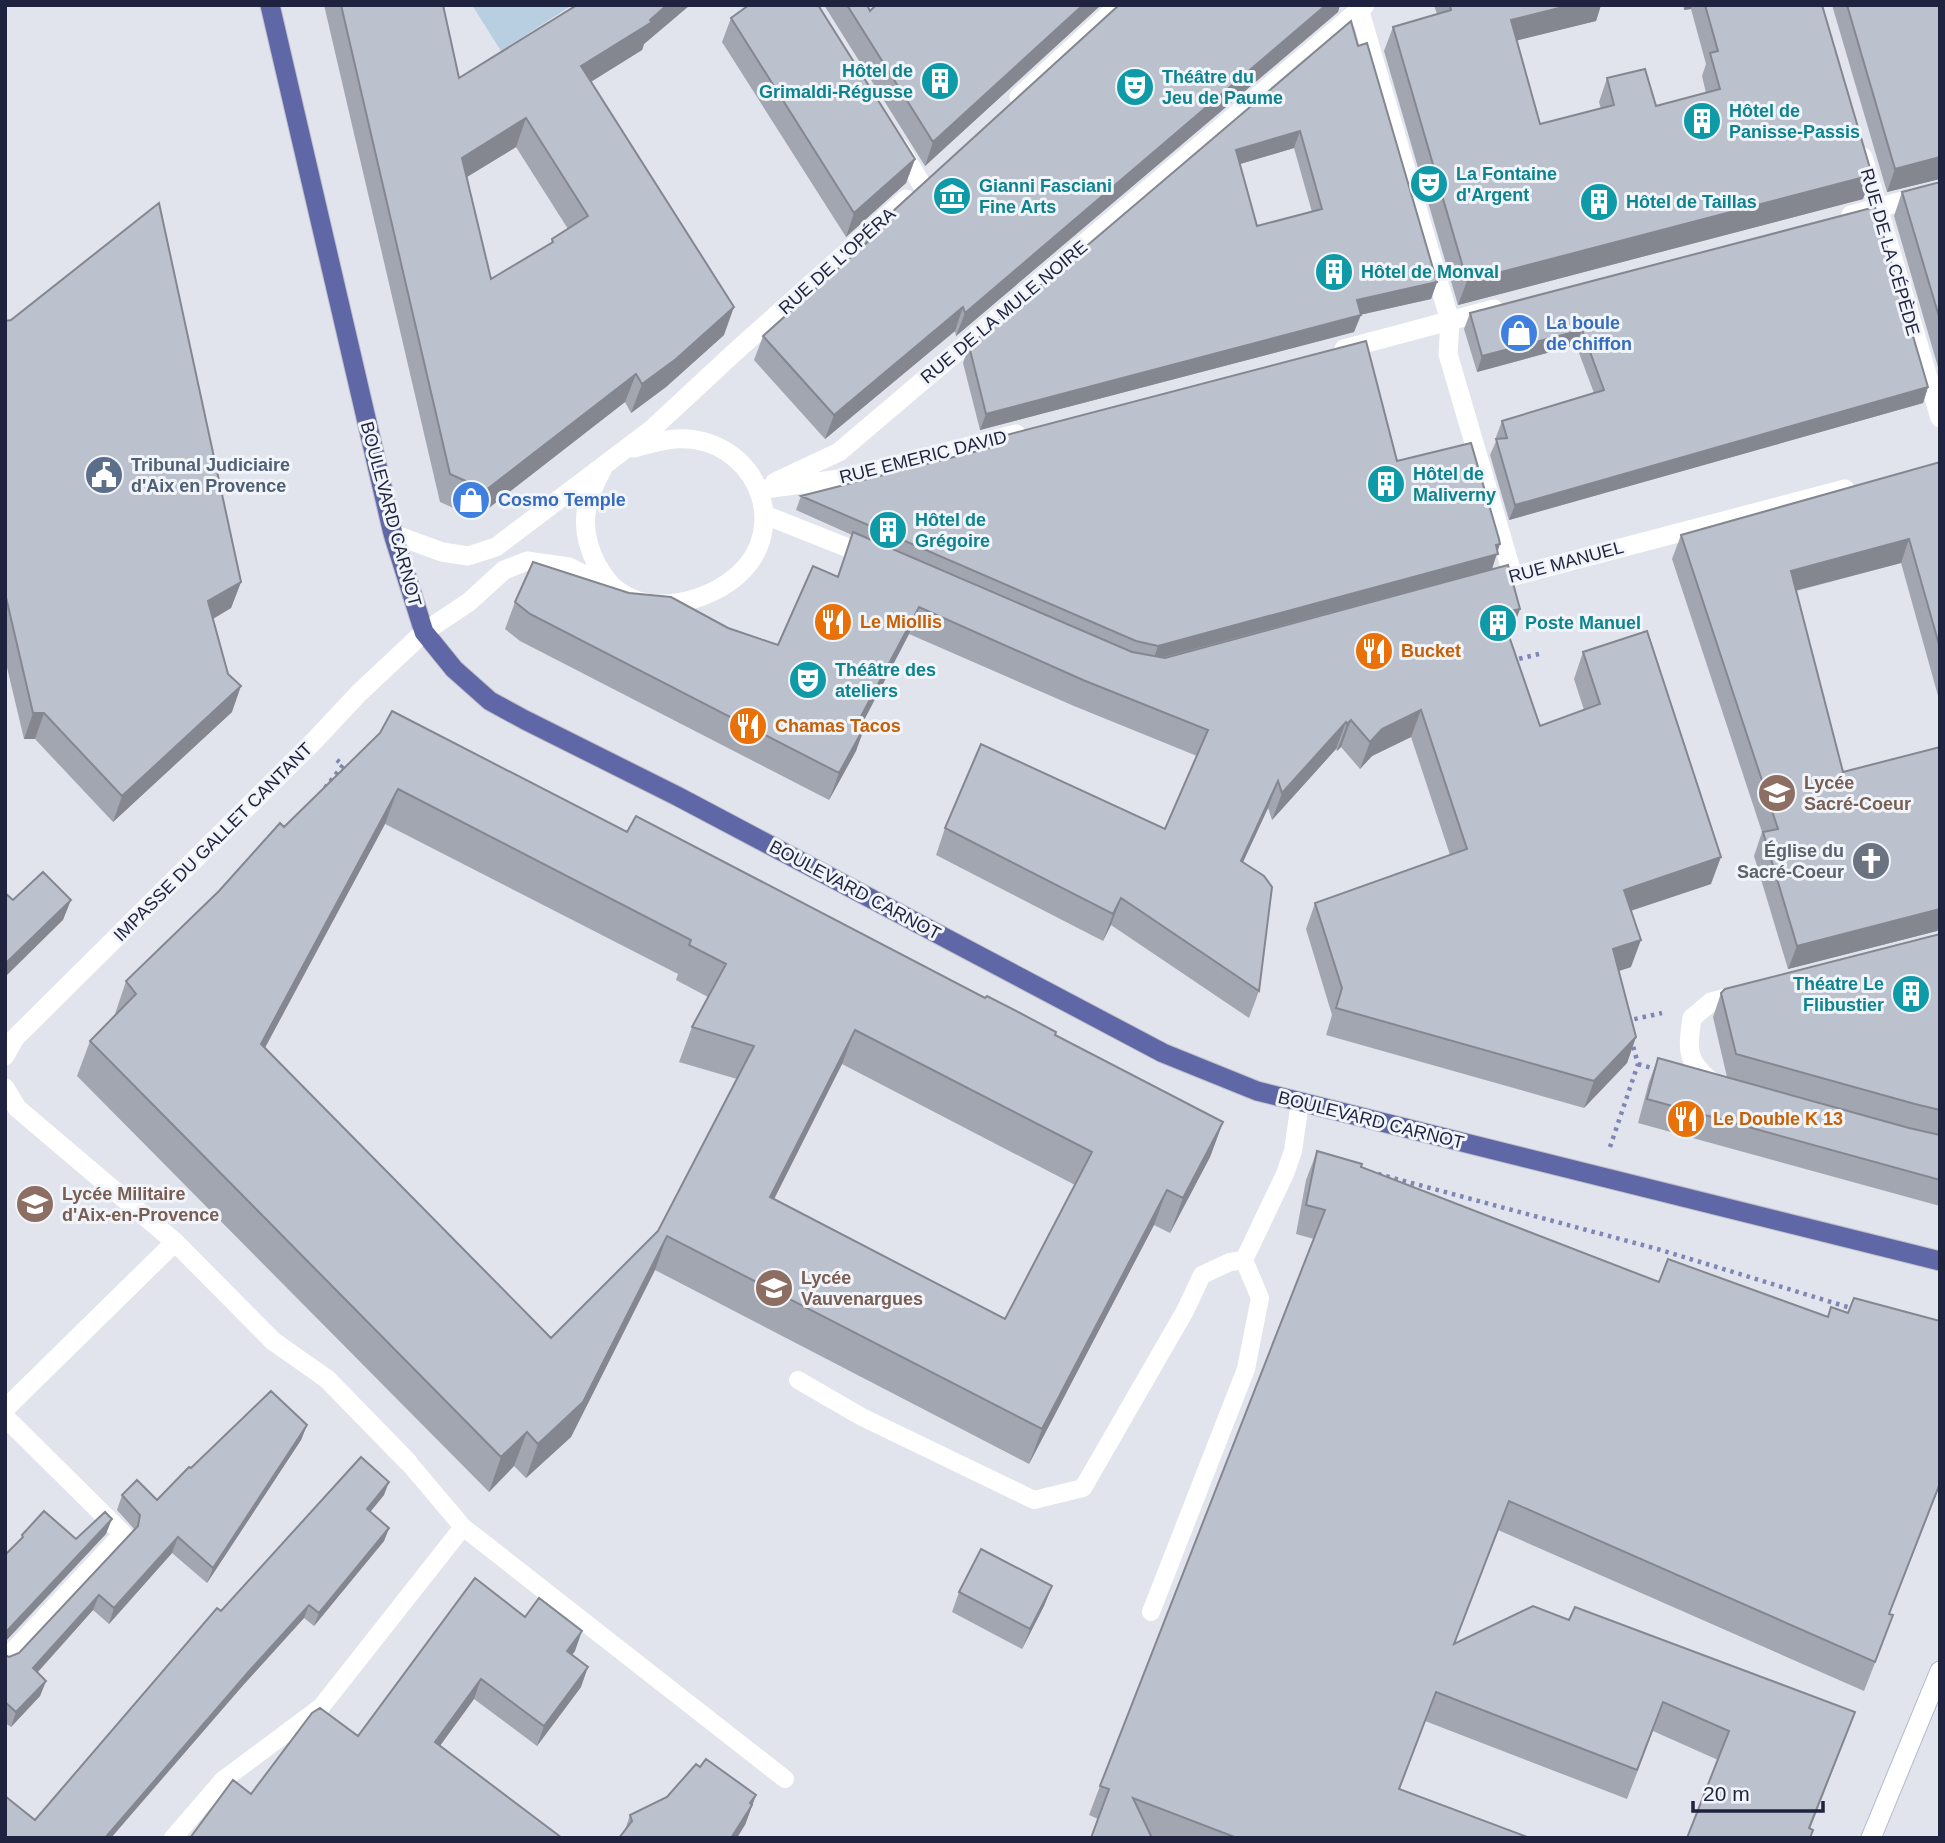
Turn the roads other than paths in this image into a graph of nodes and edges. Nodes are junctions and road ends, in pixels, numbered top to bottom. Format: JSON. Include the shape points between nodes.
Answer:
{"nodes":[{"id":1,"x":270,"y":5,"type":"edge"},
{"id":2,"x":1119,"y":5,"type":"edge"},
{"id":3,"x":1361,"y":7,"type":"edge"},
{"id":4,"x":1001,"y":113,"type":"edge"},
{"id":5,"x":887,"y":129,"type":"edge"},
{"id":6,"x":1859,"y":145,"type":"edge"},
{"id":7,"x":1940,"y":191,"type":"edge"},
{"id":8,"x":1877,"y":208,"type":"junction"},
{"id":9,"x":1837,"y":219,"type":"edge"},
{"id":10,"x":1517,"y":303,"type":"edge"},
{"id":11,"x":1450,"y":321,"type":"junction"},
{"id":12,"x":1329,"y":352,"type":"edge"},
{"id":13,"x":1940,"y":418,"type":"edge"},
{"id":14,"x":1034,"y":429,"type":"edge"},
{"id":15,"x":624,"y":452,"type":"junction"},
{"id":16,"x":605,"y":466,"type":"junction"},
{"id":17,"x":1858,"y":486,"type":"edge"},
{"id":18,"x":758,"y":490,"type":"junction"},
{"id":19,"x":765,"y":515,"type":"junction"},
{"id":20,"x":393,"y":534,"type":"junction"},
{"id":21,"x":882,"y":562,"type":"edge"},
{"id":22,"x":1513,"y":576,"type":"junction"},
{"id":23,"x":1486,"y":583,"type":"edge"},
{"id":24,"x":617,"y":590,"type":"junction"},
{"id":25,"x":424,"y":632,"type":"junction"},
{"id":26,"x":1765,"y":988,"type":"edge"},
{"id":27,"x":5,"y":1056,"type":"edge"},
{"id":28,"x":5,"y":1088,"type":"edge"},
{"id":29,"x":1727,"y":1090,"type":"edge"},
{"id":30,"x":1300,"y":1102,"type":"junction"},
{"id":31,"x":174,"y":1242,"type":"junction"},
{"id":32,"x":1244,"y":1260,"type":"junction"},
{"id":33,"x":1940,"y":1261,"type":"edge"},
{"id":34,"x":798,"y":1380,"type":"dead end"},
{"id":35,"x":5,"y":1409,"type":"edge"},
{"id":36,"x":5,"y":1417,"type":"edge"},
{"id":37,"x":408,"y":1462,"type":"joint"},
{"id":38,"x":463,"y":1527,"type":"junction"},
{"id":39,"x":1151,"y":1612,"type":"dead end"},
{"id":40,"x":5,"y":1660,"type":"edge"},
{"id":41,"x":1940,"y":1671,"type":"edge"},
{"id":42,"x":785,"y":1779,"type":"dead end"},
{"id":43,"x":173,"y":1838,"type":"edge"},
{"id":44,"x":1871,"y":1838,"type":"edge"}],
"edges":[{"from":1,"to":20,"type":"main road","name":"BOULEVARD CARNOT"},
{"from":2,"to":4,"type":"street"},
{"from":3,"to":11,"type":"street"},
{"from":3,"to":18,"type":"street","name":"RUE DE LA MULE NOIRE","via":[[839,452]]},
{"from":5,"to":15,"type":"street","name":"RUE DE L'OPÉRA","via":[[927,181]]},
{"from":6,"to":8,"type":"street","name":"RUE DE LA CÉPÈDE"},
{"from":7,"to":8,"type":"street"},
{"from":8,"to":9,"type":"street"},
{"from":8,"to":13,"type":"street","name":"RUE DE LA CÉPÈDE"},
{"from":10,"to":11,"type":"street"},
{"from":11,"to":12,"type":"street"},
{"from":11,"to":22,"type":"street","via":[[1448,354]]},
{"from":14,"to":18,"type":"street","name":"RUE EMERIC DAVID","via":[[846,478]]},
{"from":15,"to":16,"type":"street"},
{"from":15,"to":18,"type":"street","via":[[668,438],[698,440],[727,452],[749,473]]},
{"from":16,"to":20,"type":"street","via":[[496,547],[468,556]]},
{"from":16,"to":24,"type":"street","via":[[591,490],[585,520],[587,547]]},
{"from":17,"to":22,"type":"street","name":"RUE MANUEL"},
{"from":18,"to":19,"type":"street"},
{"from":19,"to":21,"type":"street"},
{"from":19,"to":24,"type":"street","via":[[756,555],[719,590],[693,601],[665,603],[637,600]]},
{"from":20,"to":25,"type":"main road","name":"BOULEVARD CARNOT"},
{"from":22,"to":23,"type":"street","name":"RUE MANUEL"},
{"from":24,"to":25,"type":"street","name":"IMPASSE DU GALLET CANTANT","via":[[569,567],[527,561],[504,570],[469,602]]},
{"from":25,"to":27,"type":"street","name":"IMPASSE DU GALLET CANTANT","via":[[15,1038]]},
{"from":25,"to":30,"type":"main road","name":"BOULEVARD CARNOT","via":[[454,669],[490,701],[516,715],[1163,1053],[1257,1091]]},
{"from":26,"to":29,"type":"street","via":[[1711,1002],[1692,1018],[1688,1048],[1699,1072]]},
{"from":28,"to":31,"type":"street","via":[[17,1108]]},
{"from":30,"to":32,"type":"lane","via":[[1293,1152]]},
{"from":30,"to":33,"type":"main road","name":"BOULEVARD CARNOT"},
{"from":31,"to":35,"type":"street"},
{"from":31,"to":37,"type":"street","via":[[273,1341],[327,1380]]},
{"from":32,"to":34,"type":"lane","via":[[1202,1275],[1083,1488],[1034,1500],[862,1417]]},
{"from":32,"to":39,"type":"lane","via":[[1260,1298],[1246,1369]]},
{"from":36,"to":40,"type":"street","via":[[123,1534]]},
{"from":37,"to":38,"type":"lane"},
{"from":38,"to":42,"type":"lane"},
{"from":38,"to":43,"type":"lane","via":[[321,1707],[223,1780]]},
{"from":41,"to":44,"type":"street"}]}
